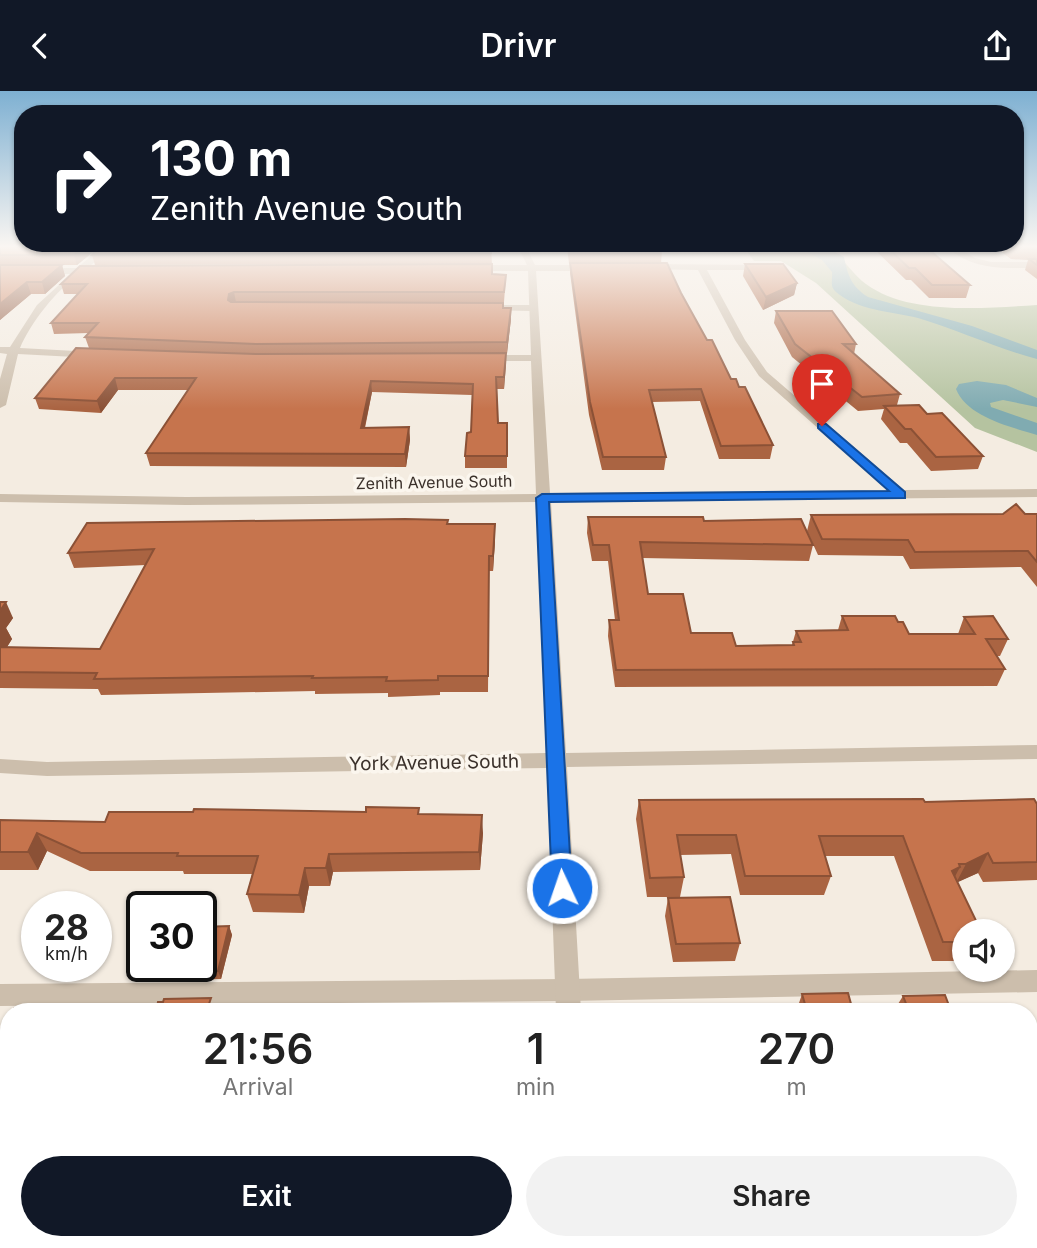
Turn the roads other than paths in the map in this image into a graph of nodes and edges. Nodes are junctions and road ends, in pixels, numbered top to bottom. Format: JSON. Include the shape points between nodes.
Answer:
{"nodes":[{"id":1,"x":47,"y":301,"type":"edge"},
{"id":2,"x":533,"y":301,"type":"edge"},
{"id":3,"x":719,"y":301,"type":"edge"},
{"id":4,"x":464,"y":308,"type":"edge"},
{"id":5,"x":533,"y":308,"type":"junction"},
{"id":6,"x":0,"y":351,"type":"edge"},
{"id":7,"x":13,"y":351,"type":"junction"},
{"id":8,"x":108,"y":356,"type":"edge"},
{"id":9,"x":466,"y":358,"type":"edge"},
{"id":10,"x":535,"y":358,"type":"junction"},
{"id":11,"x":0,"y":405,"type":"edge"},
{"id":12,"x":1037,"y":493,"type":"edge"},
{"id":13,"x":901,"y":495,"type":"junction"},
{"id":14,"x":0,"y":498,"type":"edge"},
{"id":15,"x":542,"y":498,"type":"junction"},
{"id":16,"x":1037,"y":752,"type":"edge"},
{"id":17,"x":555,"y":760,"type":"junction"},
{"id":18,"x":0,"y":766,"type":"edge"},
{"id":19,"x":1037,"y":981,"type":"edge"},
{"id":20,"x":0,"y":995,"type":"edge"},
{"id":21,"x":568,"y":1001,"type":"edge"}],
"edges":[{"from":1,"to":7,"type":"street"},
{"from":2,"to":5,"type":"street"},
{"from":3,"to":13,"type":"street","via":[[763,373]]},
{"from":4,"to":5,"type":"street"},
{"from":5,"to":10,"type":"street"},
{"from":6,"to":7,"type":"street"},
{"from":7,"to":8,"type":"street"},
{"from":7,"to":11,"type":"street"},
{"from":9,"to":10,"type":"street"},
{"from":10,"to":15,"type":"street"},
{"from":12,"to":13,"type":"street","name":"Zenith Avenue South"},
{"from":13,"to":15,"type":"street","name":"Zenith Avenue South"},
{"from":14,"to":15,"type":"street","name":"Zenith Avenue South"},
{"from":15,"to":17,"type":"street"},
{"from":16,"to":17,"type":"street","name":"York Avenue South"},
{"from":17,"to":18,"type":"street","name":"York Avenue South","via":[[47,769]]},
{"from":17,"to":21,"type":"street"},
{"from":19,"to":21,"type":"street"},
{"from":20,"to":21,"type":"street"}]}
